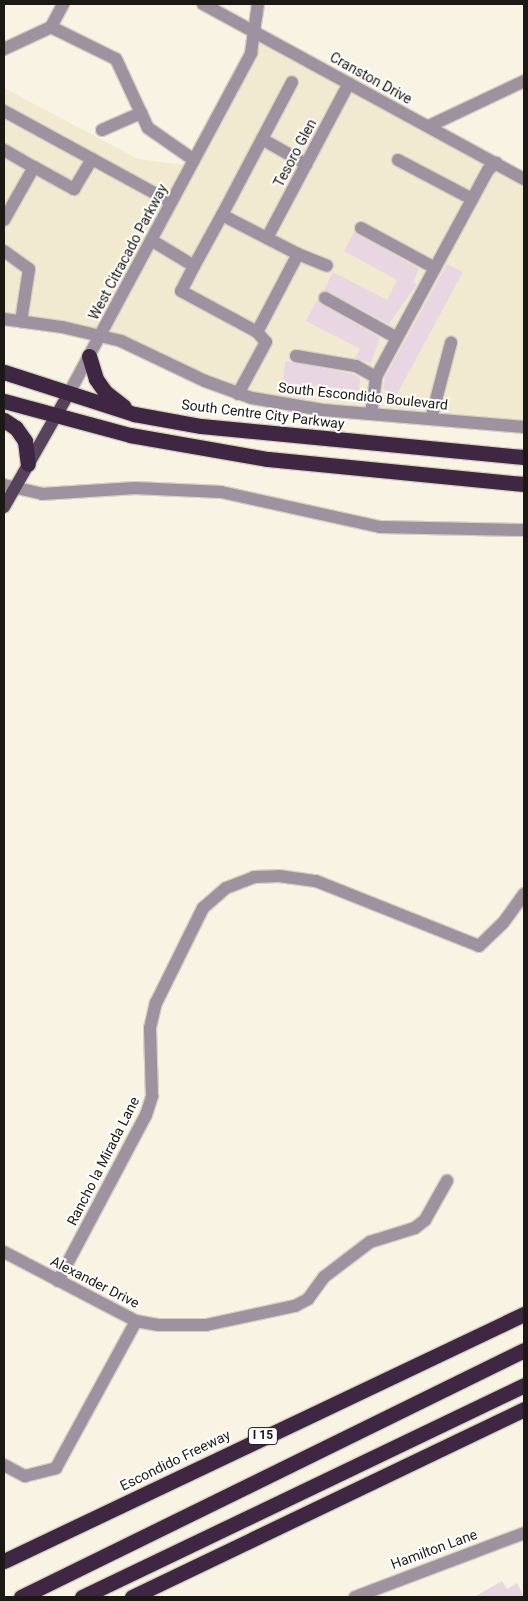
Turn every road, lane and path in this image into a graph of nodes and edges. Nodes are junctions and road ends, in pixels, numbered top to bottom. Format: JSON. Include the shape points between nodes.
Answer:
{"nodes":[{"id":1,"x":63,"y":4,"type":"edge"},
{"id":2,"x":202,"y":4,"type":"edge"},
{"id":3,"x":258,"y":4,"type":"edge"},
{"id":4,"x":52,"y":27,"type":"junction"},
{"id":5,"x":253,"y":31,"type":"junction"},
{"id":6,"x":4,"y":49,"type":"edge"},
{"id":7,"x":524,"y":81,"type":"edge"},
{"id":8,"x":292,"y":82,"type":"dead end"},
{"id":9,"x":348,"y":82,"type":"junction"},
{"id":10,"x":4,"y":111,"type":"edge"},
{"id":11,"x":141,"y":113,"type":"junction"},
{"id":12,"x":429,"y":126,"type":"junction"},
{"id":13,"x":102,"y":130,"type":"dead end"},
{"id":14,"x":262,"y":139,"type":"junction"},
{"id":15,"x":4,"y":150,"type":"edge"},
{"id":16,"x":92,"y":159,"type":"junction"},
{"id":17,"x":194,"y":160,"type":"junction"},
{"id":18,"x":398,"y":160,"type":"dead end"},
{"id":19,"x":496,"y":163,"type":"junction"},
{"id":20,"x":306,"y":164,"type":"junction"},
{"id":21,"x":34,"y":167,"type":"junction"},
{"id":22,"x":524,"y":179,"type":"edge"},
{"id":23,"x":472,"y":199,"type":"junction"},
{"id":24,"x":171,"y":202,"type":"junction"},
{"id":25,"x":222,"y":215,"type":"junction"},
{"id":26,"x":4,"y":220,"type":"edge"},
{"id":27,"x":361,"y":228,"type":"dead end"},
{"id":28,"x":267,"y":238,"type":"junction"},
{"id":29,"x":151,"y":240,"type":"junction"},
{"id":30,"x":4,"y":251,"type":"edge"},
{"id":31,"x":298,"y":254,"type":"junction"},
{"id":32,"x":194,"y":266,"type":"junction"},
{"id":33,"x":327,"y":266,"type":"dead end"},
{"id":34,"x":434,"y":268,"type":"junction"},
{"id":35,"x":325,"y":298,"type":"dead end"},
{"id":36,"x":4,"y":319,"type":"edge"},
{"id":37,"x":21,"y":321,"type":"junction"},
{"id":38,"x":257,"y":332,"type":"junction"},
{"id":39,"x":100,"y":336,"type":"junction"},
{"id":40,"x":397,"y":338,"type":"junction"},
{"id":41,"x":451,"y":343,"type":"dead end"},
{"id":42,"x":89,"y":356,"type":"junction"},
{"id":43,"x":296,"y":356,"type":"dead end"},
{"id":44,"x":4,"y":372,"type":"edge"},
{"id":45,"x":376,"y":377,"type":"junction"},
{"id":46,"x":238,"y":394,"type":"junction"},
{"id":47,"x":68,"y":395,"type":"junction"},
{"id":48,"x":4,"y":401,"type":"edge"},
{"id":49,"x":134,"y":414,"type":"junction"},
{"id":50,"x":371,"y":414,"type":"junction"},
{"id":51,"x":56,"y":418,"type":"junction"},
{"id":52,"x":431,"y":419,"type":"junction"},
{"id":53,"x":4,"y":420,"type":"edge"},
{"id":54,"x":524,"y":428,"type":"edge"},
{"id":55,"x":524,"y":457,"type":"edge"},
{"id":56,"x":28,"y":464,"type":"junction"},
{"id":57,"x":524,"y":484,"type":"edge"},
{"id":58,"x":9,"y":486,"type":"edge"},
{"id":59,"x":4,"y":507,"type":"edge"},
{"id":60,"x":524,"y":530,"type":"edge"},
{"id":61,"x":524,"y":894,"type":"edge"},
{"id":62,"x":447,"y":1181,"type":"dead end"},
{"id":63,"x":4,"y":1252,"type":"edge"},
{"id":64,"x":58,"y":1281,"type":"junction"},
{"id":65,"x":524,"y":1314,"type":"edge"},
{"id":66,"x":136,"y":1321,"type":"junction"},
{"id":67,"x":524,"y":1350,"type":"edge"},
{"id":68,"x":524,"y":1385,"type":"edge"},
{"id":69,"x":524,"y":1409,"type":"edge"},
{"id":70,"x":4,"y":1465,"type":"edge"},
{"id":71,"x":524,"y":1533,"type":"edge"},
{"id":72,"x":4,"y":1561,"type":"edge"},
{"id":73,"x":21,"y":1597,"type":"edge"},
{"id":74,"x":82,"y":1597,"type":"edge"},
{"id":75,"x":132,"y":1597,"type":"edge"},
{"id":76,"x":355,"y":1597,"type":"edge"}],
"edges":[{"from":1,"to":4,"type":"street"},
{"from":2,"to":5,"type":"street","name":"Cranston Drive"},
{"from":3,"to":5,"type":"street","name":"West Citracado Parkway"},
{"from":4,"to":6,"type":"street"},
{"from":4,"to":11,"type":"street","via":[[116,59]]},
{"from":5,"to":9,"type":"street","name":"Cranston Drive"},
{"from":5,"to":17,"type":"street","name":"West Citracado Parkway","via":[[251,54]]},
{"from":7,"to":12,"type":"street"},
{"from":8,"to":14,"type":"street"},
{"from":9,"to":12,"type":"street","name":"Cranston Drive"},
{"from":9,"to":20,"type":"street","name":"Tesoro Glen"},
{"from":10,"to":16,"type":"street"},
{"from":11,"to":13,"type":"street"},
{"from":11,"to":17,"type":"street","via":[[148,128]]},
{"from":12,"to":19,"type":"street","name":"Cranston Drive"},
{"from":14,"to":20,"type":"street"},
{"from":14,"to":25,"type":"street"},
{"from":15,"to":21,"type":"street"},
{"from":16,"to":21,"type":"street","via":[[74,189]]},
{"from":16,"to":24,"type":"street"},
{"from":17,"to":24,"type":"street","name":"West Citracado Parkway"},
{"from":18,"to":23,"type":"street"},
{"from":19,"to":22,"type":"street","name":"Cranston Drive"},
{"from":19,"to":23,"type":"street","via":[[488,170]]},
{"from":20,"to":28,"type":"street","name":"Tesoro Glen"},
{"from":21,"to":26,"type":"street"},
{"from":23,"to":34,"type":"street"},
{"from":24,"to":29,"type":"street","name":"West Citracado Parkway"},
{"from":25,"to":28,"type":"street"},
{"from":25,"to":32,"type":"street"},
{"from":27,"to":34,"type":"street"},
{"from":28,"to":31,"type":"street"},
{"from":29,"to":32,"type":"street"},
{"from":29,"to":39,"type":"street","name":"West Citracado Parkway"},
{"from":30,"to":37,"type":"street","via":[[29,269]]},
{"from":31,"to":33,"type":"street"},
{"from":31,"to":38,"type":"street"},
{"from":32,"to":38,"type":"street","via":[[181,291]]},
{"from":34,"to":40,"type":"street"},
{"from":35,"to":40,"type":"street"},
{"from":36,"to":37,"type":"street","name":"South Escondido Boulevard"},
{"from":37,"to":39,"type":"street","name":"South Escondido Boulevard"},
{"from":38,"to":46,"type":"street","via":[[266,342]]},
{"from":39,"to":42,"type":"street","name":"West Citracado Parkway"},
{"from":39,"to":46,"type":"street","name":"South Escondido Boulevard","via":[[124,342]]},
{"from":40,"to":45,"type":"street"},
{"from":41,"to":52,"type":"street"},
{"from":42,"to":47,"type":"street","name":"West Citracado Parkway"},
{"from":42,"to":49,"type":"highway","via":[[105,392]]},
{"from":43,"to":45,"type":"street","via":[[356,366]]},
{"from":44,"to":47,"type":"highway","name":"South Centre City Parkway"},
{"from":45,"to":50,"type":"street"},
{"from":46,"to":50,"type":"street","name":"South Escondido Boulevard","via":[[286,404]]},
{"from":47,"to":49,"type":"highway","name":"South Centre City Parkway"},
{"from":47,"to":51,"type":"main road","name":"West Citracado Parkway"},
{"from":48,"to":51,"type":"highway"},
{"from":49,"to":55,"type":"highway","name":"South Centre City Parkway","via":[[270,434]]},
{"from":50,"to":52,"type":"street","name":"South Escondido Boulevard"},
{"from":51,"to":56,"type":"main road","name":"West Citracado Parkway"},
{"from":51,"to":57,"type":"highway","via":[[268,460]]},
{"from":52,"to":54,"type":"street","name":"South Escondido Boulevard"},
{"from":53,"to":56,"type":"highway","via":[[26,441]]},
{"from":56,"to":58,"type":"main road","name":"West Citracado Parkway"},
{"from":58,"to":59,"type":"main road","name":"West Citracado Parkway"},
{"from":58,"to":60,"type":"street","via":[[39,494],[65,495],[135,488],[221,492],[380,527]]},
{"from":61,"to":64,"type":"street","name":"Rancho la Mirada Lane","via":[[503,923],[479,946],[316,882],[279,876],[254,877],[226,888],[203,908],[156,1003],[150,1028],[152,1096],[146,1115]]},
{"from":62,"to":66,"type":"street","name":"Alexander Drive","via":[[424,1220],[415,1228],[370,1242],[324,1277],[308,1299],[295,1306],[206,1325],[158,1325]]},
{"from":63,"to":64,"type":"street","name":"Alexander Drive"},
{"from":64,"to":66,"type":"street","name":"Alexander Drive"},
{"from":65,"to":72,"type":"highway","name":"Escondido Freeway","number":"I 15"},
{"from":66,"to":70,"type":"street","via":[[56,1468],[25,1476]]},
{"from":67,"to":73,"type":"highway","via":[[445,1386]]},
{"from":68,"to":74,"type":"highway"},
{"from":69,"to":75,"type":"highway"},
{"from":71,"to":76,"type":"street","name":"Hamilton Lane"}]}
